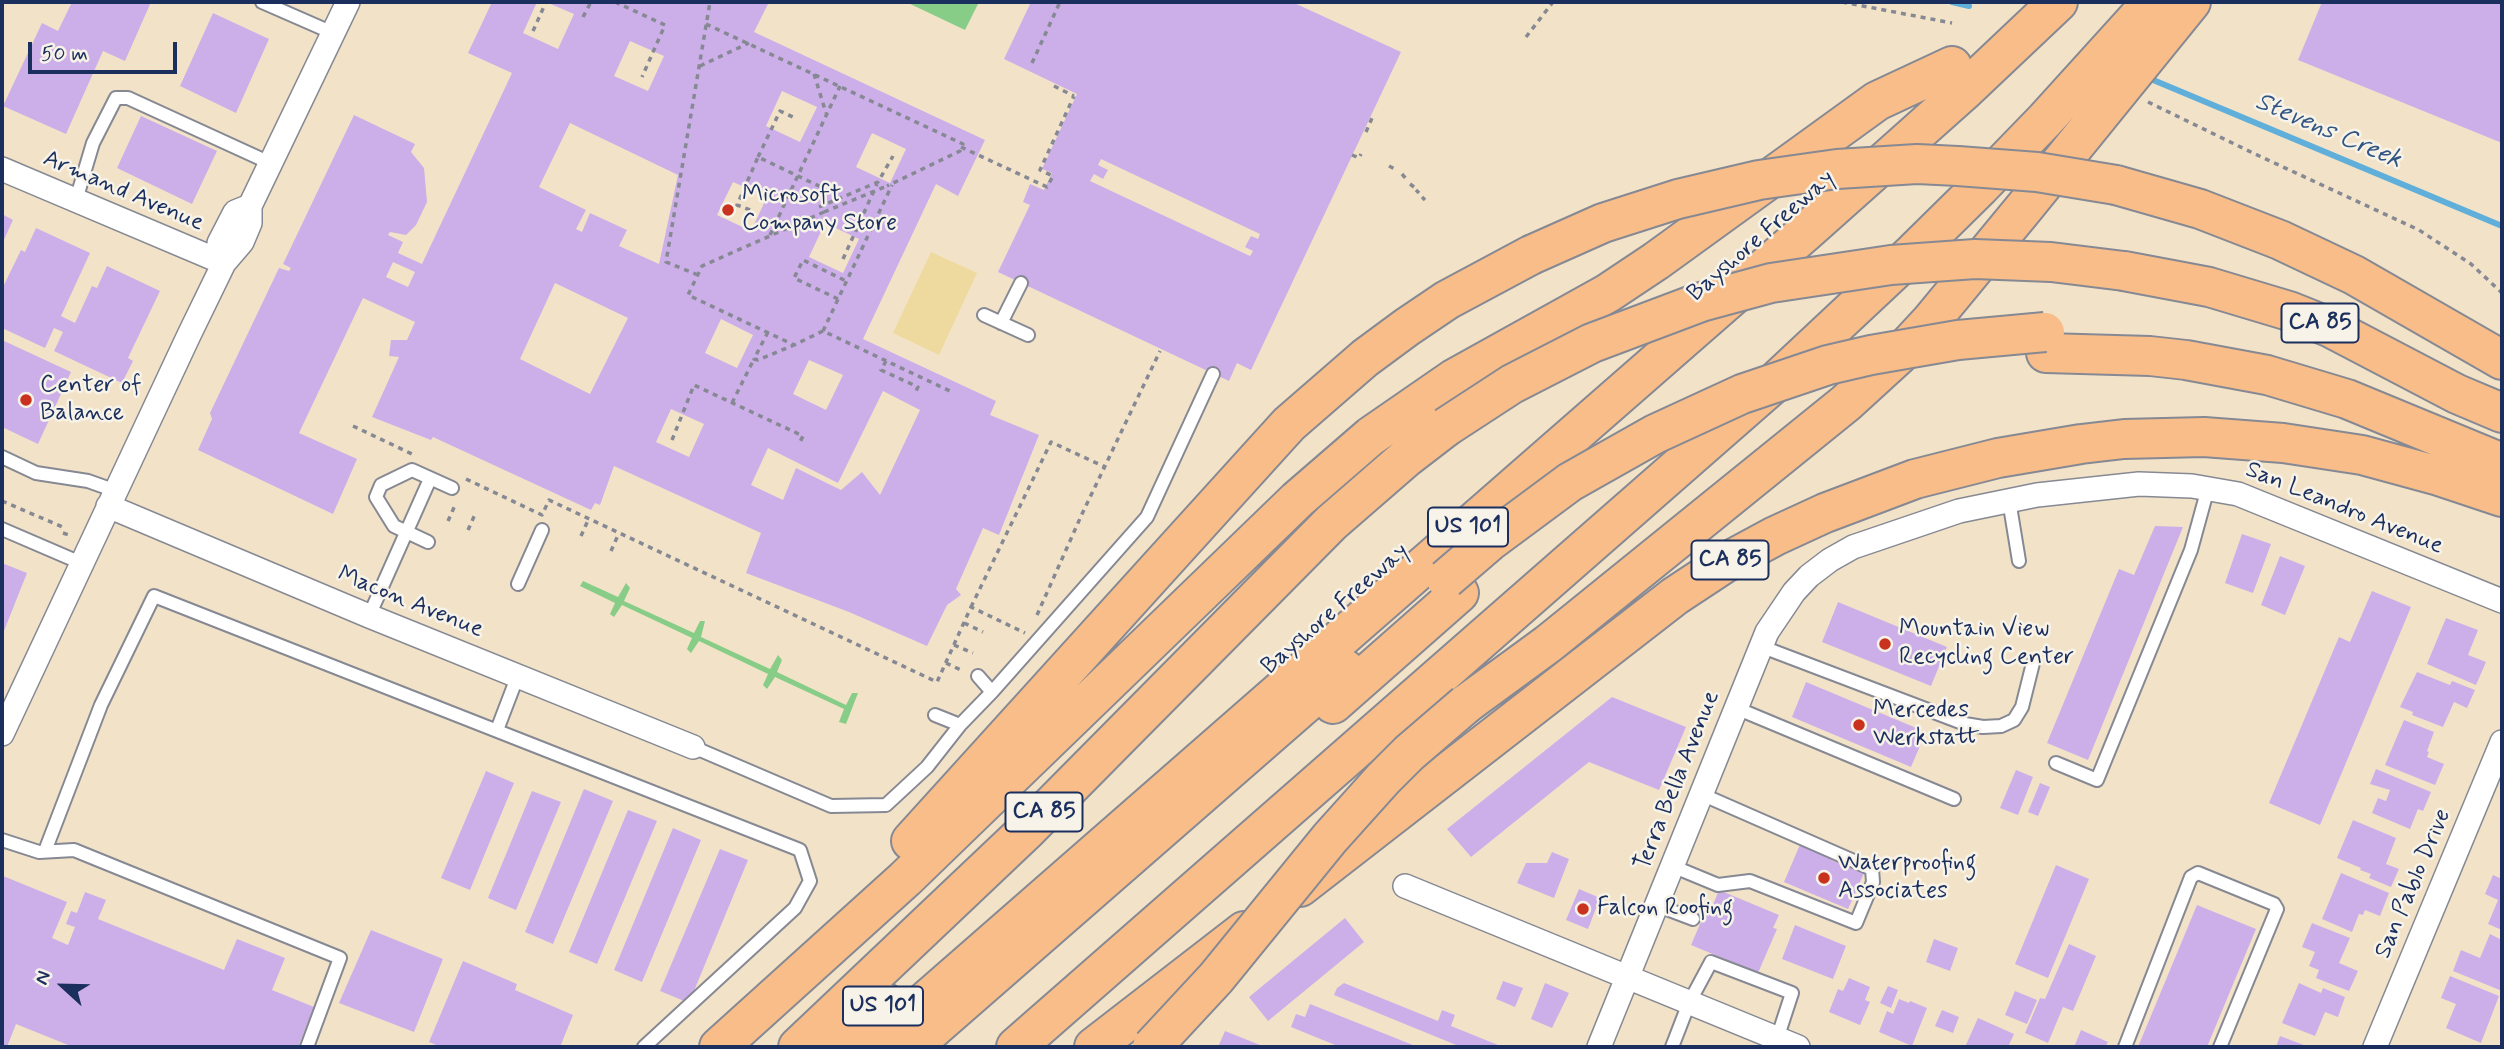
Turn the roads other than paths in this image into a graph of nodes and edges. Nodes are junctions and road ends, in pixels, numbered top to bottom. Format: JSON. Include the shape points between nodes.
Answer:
{"nodes":[{"id":1,"x":262,"y":2,"type":"edge"},
{"id":2,"x":348,"y":2,"type":"edge"},
{"id":3,"x":2020,"y":2,"type":"edge"},
{"id":4,"x":2058,"y":2,"type":"edge"},
{"id":5,"x":2152,"y":2,"type":"edge"},
{"id":6,"x":2191,"y":2,"type":"edge"},
{"id":7,"x":333,"y":33,"type":"junction"},
{"id":8,"x":1952,"y":66,"type":"junction"},
{"id":9,"x":270,"y":163,"type":"junction"},
{"id":10,"x":2,"y":169,"type":"edge"},
{"id":11,"x":76,"y":200,"type":"junction"},
{"id":12,"x":224,"y":263,"type":"junction"},
{"id":13,"x":1021,"y":283,"type":"dead end"},
{"id":14,"x":984,"y":315,"type":"dead end"},
{"id":15,"x":1002,"y":323,"type":"junction"},
{"id":16,"x":1028,"y":335,"type":"dead end"},
{"id":17,"x":2045,"y":343,"type":"junction"},
{"id":18,"x":2502,"y":360,"type":"edge"},
{"id":19,"x":1213,"y":374,"type":"dead end"},
{"id":20,"x":2502,"y":413,"type":"edge"},
{"id":21,"x":2502,"y":435,"type":"edge"},
{"id":22,"x":2,"y":457,"type":"edge"},
{"id":23,"x":2502,"y":463,"type":"edge"},
{"id":24,"x":430,"y":479,"type":"junction"},
{"id":25,"x":452,"y":488,"type":"dead end"},
{"id":26,"x":2208,"y":488,"type":"junction"},
{"id":27,"x":2502,"y":497,"type":"edge"},
{"id":28,"x":112,"y":498,"type":"junction"},
{"id":29,"x":2009,"y":500,"type":"junction"},
{"id":30,"x":2,"y":529,"type":"edge"},
{"id":31,"x":542,"y":530,"type":"dead end"},
{"id":32,"x":407,"y":532,"type":"junction"},
{"id":33,"x":428,"y":542,"type":"dead end"},
{"id":34,"x":2019,"y":561,"type":"dead end"},
{"id":35,"x":81,"y":563,"type":"junction"},
{"id":36,"x":518,"y":584,"type":"dead end"},
{"id":37,"x":1453,"y":586,"type":"junction"},
{"id":38,"x":2502,"y":601,"type":"edge"},
{"id":39,"x":369,"y":616,"type":"junction"},
{"id":40,"x":1759,"y":649,"type":"junction"},
{"id":41,"x":2033,"y":663,"type":"dead end"},
{"id":42,"x":518,"y":675,"type":"junction"},
{"id":43,"x":978,"y":676,"type":"dead end"},
{"id":44,"x":992,"y":692,"type":"junction"},
{"id":45,"x":1735,"y":708,"type":"junction"},
{"id":46,"x":935,"y":715,"type":"dead end"},
{"id":47,"x":960,"y":725,"type":"junction"},
{"id":48,"x":497,"y":730,"type":"junction"},
{"id":49,"x":2,"y":734,"type":"edge"},
{"id":50,"x":2502,"y":742,"type":"edge"},
{"id":51,"x":694,"y":747,"type":"joint"},
{"id":52,"x":2056,"y":762,"type":"dead end"},
{"id":53,"x":1701,"y":794,"type":"junction"},
{"id":54,"x":1954,"y":799,"type":"dead end"},
{"id":55,"x":2,"y":840,"type":"edge"},
{"id":56,"x":45,"y":851,"type":"junction"},
{"id":57,"x":1672,"y":866,"type":"junction"},
{"id":58,"x":1405,"y":886,"type":"dead end"},
{"id":59,"x":1656,"y":905,"type":"junction"},
{"id":60,"x":1693,"y":919,"type":"dead end"},
{"id":61,"x":1217,"y":953,"type":"junction"},
{"id":62,"x":1627,"y":978,"type":"junction"},
{"id":63,"x":1689,"y":1003,"type":"junction"},
{"id":64,"x":1788,"y":1043,"type":"edge"},
{"id":65,"x":722,"y":1045,"type":"edge"},
{"id":66,"x":2380,"y":1045,"type":"edge"},
{"id":67,"x":307,"y":1047,"type":"edge"},
{"id":68,"x":643,"y":1047,"type":"edge"},
{"id":69,"x":798,"y":1047,"type":"edge"},
{"id":70,"x":835,"y":1047,"type":"edge"},
{"id":71,"x":873,"y":1047,"type":"edge"},
{"id":72,"x":912,"y":1047,"type":"edge"},
{"id":73,"x":943,"y":1047,"type":"edge"},
{"id":74,"x":1016,"y":1047,"type":"edge"},
{"id":75,"x":1094,"y":1047,"type":"edge"},
{"id":76,"x":1105,"y":1047,"type":"edge"},
{"id":77,"x":1152,"y":1047,"type":"edge"},
{"id":78,"x":1599,"y":1047,"type":"edge"},
{"id":79,"x":1672,"y":1047,"type":"edge"},
{"id":80,"x":2125,"y":1047,"type":"edge"},
{"id":81,"x":2220,"y":1047,"type":"edge"}],
"edges":[{"from":1,"to":7,"type":"lane"},
{"from":2,"to":7,"type":"street"},
{"from":3,"to":8,"type":"highway","name":"Bayshore Freeway","number":"US 101"},
{"from":4,"to":71,"type":"highway","number":"US 101","via":[[1799,238]]},
{"from":5,"to":74,"type":"highway","via":[[1980,187],[1772,385]]},
{"from":6,"to":77,"type":"highway","bridge":true,"via":[[1904,350],[1846,403],[1418,744],[1382,779],[1216,978]]},
{"from":7,"to":9,"type":"street"},
{"from":8,"to":65,"type":"highway","via":[[1877,101],[1657,261],[1455,378],[1371,436],[1297,500],[905,880]]},
{"from":8,"to":70,"type":"highway","name":"Bayshore Freeway","number":"US 101"},
{"from":9,"to":11,"type":"lane","via":[[128,98],[116,98],[93,143]]},
{"from":9,"to":12,"type":"street","via":[[250,206],[246,232],[237,251]]},
{"from":10,"to":11,"type":"street","name":"Armand Avenue"},
{"from":11,"to":12,"type":"street","name":"Armand Avenue"},
{"from":12,"to":28,"type":"street"},
{"from":13,"to":15,"type":"lane"},
{"from":14,"to":15,"type":"lane"},
{"from":15,"to":16,"type":"lane"},
{"from":17,"to":21,"type":"highway","via":[[2116,334],[2274,357],[2354,380]]},
{"from":17,"to":23,"type":"highway","via":[[2267,375],[2347,399]]},
{"from":17,"to":37,"type":"highway","bridge":true,"via":[[1958,340],[1828,365],[1742,394],[1655,434],[1570,482],[1489,542]]},
{"from":18,"to":65,"type":"highway","bridge":true,"via":[[2354,275],[2280,240],[2200,209],[2116,185],[2037,172],[1917,164],[1837,169],[1678,198],[1603,223],[1531,255],[1407,327],[1289,424]]},
{"from":19,"to":44,"type":"lane","via":[[1147,517]]},
{"from":20,"to":69,"type":"highway","number":"CA 85","bridge":true,"via":[[2299,315],[2209,287],[2124,271],[2052,262],[1964,260],[1864,268],[1701,302],[1592,343],[1512,384],[1446,427],[1370,488],[1027,830]]},
{"from":22,"to":28,"type":"lane","via":[[36,473],[88,481]]},
{"from":24,"to":25,"type":"lane"},
{"from":24,"to":32,"type":"lane"},
{"from":24,"to":32,"type":"lane","via":[[412,470],[381,485],[376,497],[394,526]]},
{"from":26,"to":29,"type":"street","name":"San Leandro Avenue","via":[[2130,484]]},
{"from":26,"to":38,"type":"street","name":"San Leandro Avenue","via":[[2238,494]]},
{"from":26,"to":52,"type":"lane","via":[[2191,550],[2096,780]]},
{"from":27,"to":61,"type":"highway","number":"CA 85","via":[[2362,455],[2243,439],[2178,437],[2124,439],[1998,458],[1873,493],[1775,536],[1675,596]]},
{"from":28,"to":35,"type":"street"},
{"from":28,"to":39,"type":"street","name":"Macon Avenue"},
{"from":29,"to":34,"type":"lane"},
{"from":29,"to":40,"type":"street","name":"San Leandro Avenue","via":[[1920,523],[1830,560],[1794,592]]},
{"from":30,"to":35,"type":"lane"},
{"from":31,"to":36,"type":"lane"},
{"from":32,"to":33,"type":"lane"},
{"from":32,"to":39,"type":"lane"},
{"from":35,"to":49,"type":"street"},
{"from":37,"to":72,"type":"highway"},
{"from":37,"to":73,"type":"highway"},
{"from":39,"to":42,"type":"street","name":"Macon Avenue"},
{"from":40,"to":41,"type":"lane","via":[[1983,727],[2014,720]]},
{"from":40,"to":45,"type":"street","name":"Terra Bella Avenue"},
{"from":42,"to":48,"type":"lane"},
{"from":42,"to":51,"type":"street","name":"Macon Avenue"},
{"from":43,"to":44,"type":"lane"},
{"from":44,"to":47,"type":"lane"},
{"from":45,"to":53,"type":"street","name":"Terra Bella Avenue"},
{"from":45,"to":54,"type":"lane"},
{"from":46,"to":47,"type":"lane"},
{"from":47,"to":51,"type":"lane","via":[[927,767],[886,805],[831,806]]},
{"from":48,"to":56,"type":"lane","via":[[154,596],[101,705]]},
{"from":48,"to":68,"type":"lane","via":[[800,850],[810,881],[795,908]]},
{"from":50,"to":66,"type":"street","name":"San Pablo Drive"},
{"from":53,"to":57,"type":"street","name":"Terra Bella Avenue"},
{"from":53,"to":57,"type":"lane","via":[[1872,869],[1873,882],[1856,923],[1750,881],[1718,885]]},
{"from":55,"to":56,"type":"lane"},
{"from":56,"to":67,"type":"lane","via":[[74,850],[340,958]]},
{"from":57,"to":59,"type":"street","name":"Terra Bella Avenue"},
{"from":58,"to":62,"type":"street"},
{"from":59,"to":60,"type":"lane"},
{"from":59,"to":62,"type":"street","name":"Terra Bella Avenue"},
{"from":61,"to":75,"type":"highway","number":"CA 85"},
{"from":61,"to":76,"type":"highway"},
{"from":62,"to":63,"type":"street"},
{"from":62,"to":78,"type":"street","name":"Terra Bella Avenue"},
{"from":63,"to":64,"type":"street"},
{"from":63,"to":64,"type":"lane","via":[[1711,962],[1792,993]]},
{"from":63,"to":79,"type":"lane"},
{"from":80,"to":81,"type":"lane","via":[[2191,877],[2198,873],[2277,909]]}]}
